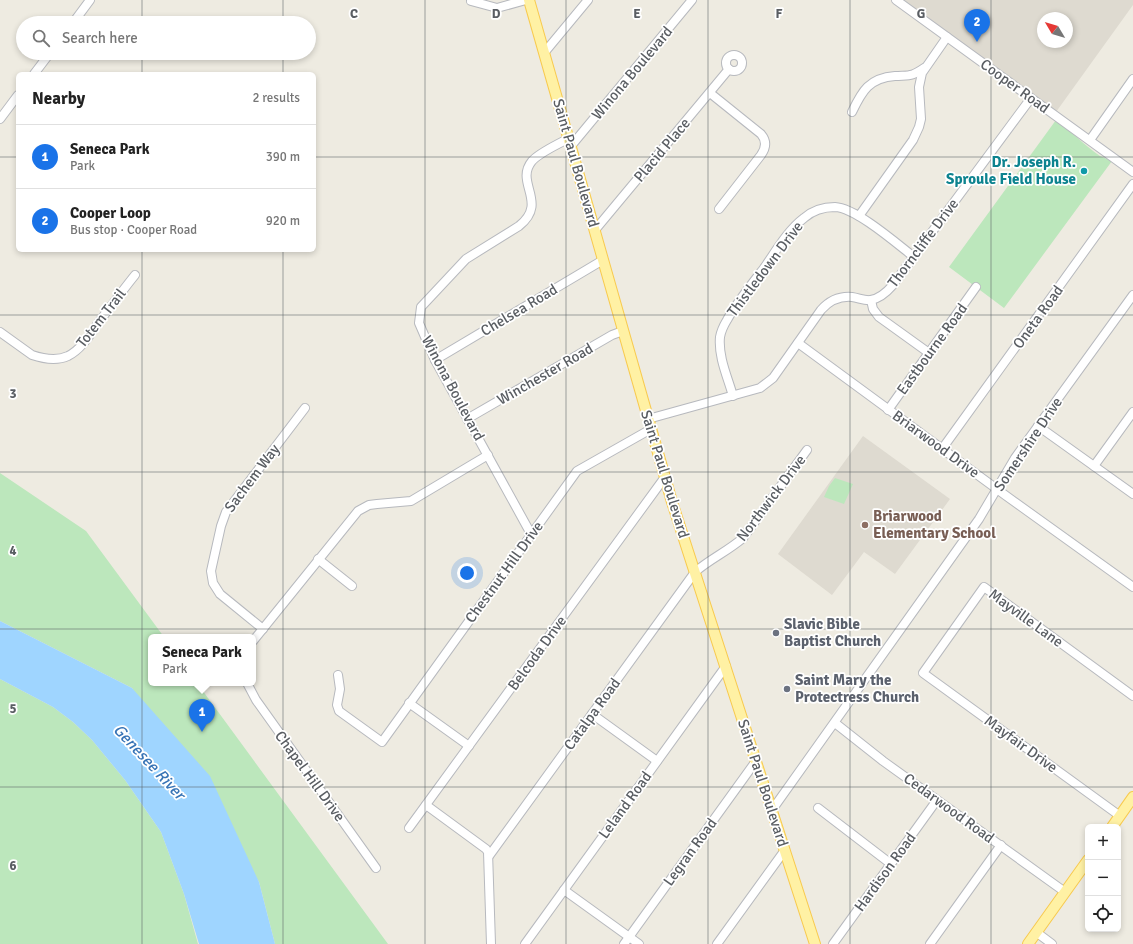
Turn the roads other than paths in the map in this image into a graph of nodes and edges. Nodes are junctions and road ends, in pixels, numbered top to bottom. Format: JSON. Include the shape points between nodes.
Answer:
{"nodes":[{"id":1,"x":90,"y":0,"type":"edge"},
{"id":2,"x":526,"y":0,"type":"edge"},
{"id":3,"x":529,"y":0,"type":"edge"},
{"id":4,"x":588,"y":0,"type":"edge"},
{"id":5,"x":692,"y":0,"type":"edge"},
{"id":6,"x":896,"y":0,"type":"edge"},
{"id":7,"x":471,"y":1,"type":"dead end"},
{"id":8,"x":78,"y":16,"type":"edge"},
{"id":9,"x":947,"y":37,"type":"junction"},
{"id":10,"x":544,"y":53,"type":"junction"},
{"id":11,"x":45,"y":60,"type":"edge"},
{"id":12,"x":925,"y":68,"type":"junction"},
{"id":13,"x":729,"y":69,"type":"dead end"},
{"id":14,"x":36,"y":72,"type":"edge"},
{"id":15,"x":1133,"y":79,"type":"edge"},
{"id":16,"x":710,"y":93,"type":"junction"},
{"id":17,"x":16,"y":98,"type":"edge"},
{"id":18,"x":1031,"y":98,"type":"junction"},
{"id":19,"x":852,"y":112,"type":"dead end"},
{"id":20,"x":0,"y":119,"type":"edge"},
{"id":21,"x":1090,"y":140,"type":"junction"},
{"id":22,"x":570,"y":142,"type":"junction"},
{"id":23,"x":1133,"y":172,"type":"edge"},
{"id":24,"x":1133,"y":184,"type":"edge"},
{"id":25,"x":719,"y":209,"type":"dead end"},
{"id":26,"x":859,"y":216,"type":"junction"},
{"id":27,"x":595,"y":230,"type":"junction"},
{"id":28,"x":914,"y":257,"type":"junction"},
{"id":29,"x":603,"y":260,"type":"junction"},
{"id":30,"x":135,"y":274,"type":"dead end"},
{"id":31,"x":976,"y":287,"type":"dead end"},
{"id":32,"x":1133,"y":295,"type":"edge"},
{"id":33,"x":871,"y":300,"type":"junction"},
{"id":34,"x":623,"y":331,"type":"junction"},
{"id":35,"x":0,"y":332,"type":"edge"},
{"id":36,"x":798,"y":343,"type":"junction"},
{"id":37,"x":929,"y":353,"type":"junction"},
{"id":38,"x":435,"y":360,"type":"junction"},
{"id":39,"x":733,"y":396,"type":"junction"},
{"id":40,"x":305,"y":408,"type":"dead end"},
{"id":41,"x":888,"y":410,"type":"junction"},
{"id":42,"x":1133,"y":412,"type":"edge"},
{"id":43,"x":468,"y":419,"type":"junction"},
{"id":44,"x":650,"y":424,"type":"junction"},
{"id":45,"x":1038,"y":426,"type":"junction"},
{"id":46,"x":942,"y":449,"type":"junction"},
{"id":47,"x":807,"y":450,"type":"dead end"},
{"id":48,"x":488,"y":455,"type":"junction"},
{"id":49,"x":1094,"y":466,"type":"junction"},
{"id":50,"x":665,"y":477,"type":"junction"},
{"id":51,"x":997,"y":489,"type":"junction"},
{"id":52,"x":1133,"y":494,"type":"edge"},
{"id":53,"x":531,"y":534,"type":"junction"},
{"id":54,"x":318,"y":559,"type":"junction"},
{"id":55,"x":695,"y":572,"type":"junction"},
{"id":56,"x":352,"y":586,"type":"dead end"},
{"id":57,"x":1133,"y":587,"type":"edge"},
{"id":58,"x":262,"y":629,"type":"junction"},
{"id":59,"x":256,"y":637,"type":"edge"},
{"id":60,"x":726,"y":666,"type":"junction"},
{"id":61,"x":922,"y":673,"type":"joint"},
{"id":62,"x":338,"y":675,"type":"dead end"},
{"id":63,"x":249,"y":686,"type":"edge"},
{"id":64,"x":1133,"y":696,"type":"edge"},
{"id":65,"x":409,"y":703,"type":"junction"},
{"id":66,"x":592,"y":714,"type":"junction"},
{"id":67,"x":835,"y":723,"type":"junction"},
{"id":68,"x":469,"y":746,"type":"junction"},
{"id":69,"x":657,"y":761,"type":"junction"},
{"id":70,"x":756,"y":761,"type":"junction"},
{"id":71,"x":1133,"y":797,"type":"edge"},
{"id":72,"x":937,"y":800,"type":"junction"},
{"id":73,"x":426,"y":805,"type":"junction"},
{"id":74,"x":818,"y":808,"type":"dead end"},
{"id":75,"x":772,"y":810,"type":"junction"},
{"id":76,"x":1120,"y":816,"type":"junction"},
{"id":77,"x":1114,"y":824,"type":"edge"},
{"id":78,"x":409,"y":828,"type":"dead end"},
{"id":79,"x":1000,"y":845,"type":"junction"},
{"id":80,"x":785,"y":850,"type":"junction"},
{"id":81,"x":489,"y":856,"type":"junction"},
{"id":82,"x":892,"y":864,"type":"junction"},
{"id":83,"x":1085,"y":864,"type":"edge"},
{"id":84,"x":376,"y":868,"type":"dead end"},
{"id":85,"x":564,"y":890,"type":"junction"},
{"id":86,"x":1065,"y":892,"type":"junction"},
{"id":87,"x":1036,"y":932,"type":"junction"},
{"id":88,"x":629,"y":937,"type":"junction"},
{"id":89,"x":813,"y":942,"type":"edge"},
{"id":90,"x":491,"y":944,"type":"edge"},
{"id":91,"x":525,"y":944,"type":"edge"},
{"id":92,"x":624,"y":944,"type":"edge"},
{"id":93,"x":640,"y":944,"type":"edge"},
{"id":94,"x":717,"y":944,"type":"edge"},
{"id":95,"x":833,"y":944,"type":"edge"},
{"id":96,"x":930,"y":944,"type":"edge"},
{"id":97,"x":1028,"y":944,"type":"edge"},
{"id":98,"x":1052,"y":944,"type":"edge"}],
"edges":[{"from":1,"to":8,"type":"street"},
{"from":2,"to":7,"type":"street","via":[[497,8]]},
{"from":3,"to":10,"type":"main road","name":"Saint Paul Boulevard"},
{"from":4,"to":10,"type":"street"},
{"from":5,"to":22,"type":"street","name":"Winona Boulevard"},
{"from":6,"to":9,"type":"street","name":"Cooper Road"},
{"from":9,"to":12,"type":"street"},
{"from":9,"to":18,"type":"street","name":"Cooper Road"},
{"from":10,"to":22,"type":"main road","name":"Saint Paul Boulevard"},
{"from":11,"to":14,"type":"street"},
{"from":12,"to":19,"type":"street","via":[[912,76],[885,77],[873,82],[863,91]]},
{"from":12,"to":26,"type":"street","via":[[919,87],[921,119],[917,133]]},
{"from":13,"to":16,"type":"street","name":"Placid Place"},
{"from":15,"to":21,"type":"street"},
{"from":16,"to":25,"type":"street","via":[[761,134],[766,144],[761,155]]},
{"from":16,"to":27,"type":"street","name":"Placid Place"},
{"from":17,"to":20,"type":"street"},
{"from":18,"to":21,"type":"street","name":"Cooper Road"},
{"from":18,"to":28,"type":"street","name":"Thorncliffe Drive"},
{"from":21,"to":23,"type":"street","name":"Cooper Road"},
{"from":22,"to":27,"type":"main road","name":"Saint Paul Boulevard"},
{"from":22,"to":38,"type":"street","name":"Winona Boulevard","via":[[538,156],[530,163],[527,175],[532,205],[526,221],[466,259],[421,307],[419,323]]},
{"from":24,"to":46,"type":"street","name":"Oneta Road"},
{"from":26,"to":28,"type":"street","name":"Thistledown Drive"},
{"from":26,"to":39,"type":"street","name":"Thistledown Drive","via":[[842,208],[829,207],[804,217],[731,313],[722,328],[720,345]]},
{"from":27,"to":29,"type":"main road","name":"Saint Paul Boulevard"},
{"from":28,"to":33,"type":"street","name":"Thorncliffe Drive","via":[[886,293]]},
{"from":29,"to":34,"type":"main road","name":"Saint Paul Boulevard"},
{"from":29,"to":38,"type":"street","name":"Chelsea Road"},
{"from":30,"to":35,"type":"street","name":"Totem Trail","via":[[85,341],[69,355],[57,359],[32,355]]},
{"from":31,"to":37,"type":"street","name":"Eastbourne Road"},
{"from":32,"to":45,"type":"street","name":"Somershire Drive"},
{"from":33,"to":36,"type":"street","via":[[846,297],[828,303]]},
{"from":33,"to":37,"type":"street","via":[[873,309],[879,316]]},
{"from":34,"to":43,"type":"street","name":"Winchester Road"},
{"from":34,"to":44,"type":"main road","name":"Saint Paul Boulevard"},
{"from":36,"to":39,"type":"street","via":[[767,384],[752,392]]},
{"from":36,"to":41,"type":"street","name":"Briarwood Drive"},
{"from":37,"to":41,"type":"street","name":"Eastbourne Road"},
{"from":38,"to":43,"type":"street","name":"Winona Boulevard"},
{"from":39,"to":44,"type":"street"},
{"from":40,"to":58,"type":"street","name":"Sachem Way","via":[[226,512],[212,564],[212,578],[220,594]]},
{"from":41,"to":46,"type":"street","name":"Briarwood Drive"},
{"from":42,"to":49,"type":"street"},
{"from":43,"to":48,"type":"street","name":"Winona Boulevard"},
{"from":44,"to":50,"type":"main road","name":"Saint Paul Boulevard"},
{"from":44,"to":53,"type":"street","name":"Chestnut Hill Drive","via":[[577,471]]},
{"from":45,"to":49,"type":"street"},
{"from":45,"to":51,"type":"street","name":"Somershire Drive"},
{"from":46,"to":51,"type":"street","name":"Briarwood Drive"},
{"from":47,"to":55,"type":"street","name":"Northwick Drive","via":[[743,538]]},
{"from":48,"to":53,"type":"street","name":"Winona Boulevard"},
{"from":48,"to":54,"type":"street","via":[[411,501],[362,508],[353,515]]},
{"from":49,"to":52,"type":"street"},
{"from":50,"to":55,"type":"main road","name":"Saint Paul Boulevard"},
{"from":50,"to":68,"type":"street","name":"Belcoda Drive"},
{"from":51,"to":57,"type":"street","name":"Briarwood Drive"},
{"from":51,"to":67,"type":"street","name":"Somershire Drive","via":[[980,519]]},
{"from":53,"to":65,"type":"street","name":"Chestnut Hill Drive"},
{"from":54,"to":56,"type":"street"},
{"from":54,"to":58,"type":"street"},
{"from":55,"to":60,"type":"main road","name":"Saint Paul Boulevard"},
{"from":55,"to":66,"type":"street","name":"Catalpa Road"},
{"from":58,"to":59,"type":"street"},
{"from":60,"to":69,"type":"street","name":"Leland Road"},
{"from":60,"to":70,"type":"main road","name":"Saint Paul Boulevard"},
{"from":61,"to":64,"type":"street","name":"Mayville Lane","via":[[984,587]]},
{"from":61,"to":76,"type":"street","name":"Mayfair Drive"},
{"from":62,"to":65,"type":"street","name":"Chestnut Hill Drive","via":[[338,711],[382,742]]},
{"from":63,"to":84,"type":"street","name":"Chapel Hill Drive"},
{"from":65,"to":68,"type":"street"},
{"from":66,"to":69,"type":"street"},
{"from":66,"to":81,"type":"street","name":"Catalpa Road"},
{"from":67,"to":72,"type":"street","name":"Cedarwood Road","via":[[878,758]]},
{"from":67,"to":75,"type":"street","name":"Somershire Drive"},
{"from":68,"to":73,"type":"street","name":"Belcoda Drive"},
{"from":69,"to":85,"type":"street","name":"Leland Road"},
{"from":70,"to":75,"type":"main road","name":"Saint Paul Boulevard"},
{"from":70,"to":88,"type":"street","name":"Legran Road"},
{"from":71,"to":76,"type":"main road"},
{"from":72,"to":79,"type":"street","name":"Cedarwood Road"},
{"from":72,"to":82,"type":"street","name":"Hardison Road"},
{"from":73,"to":78,"type":"street","name":"Belcoda Drive"},
{"from":73,"to":81,"type":"street","via":[[486,849]]},
{"from":74,"to":82,"type":"street"},
{"from":75,"to":80,"type":"main road","name":"Saint Paul Boulevard"},
{"from":76,"to":77,"type":"main road"},
{"from":79,"to":86,"type":"street","name":"Cedarwood Road"},
{"from":79,"to":96,"type":"street"},
{"from":80,"to":89,"type":"main road","name":"Saint Paul Boulevard"},
{"from":80,"to":94,"type":"street"},
{"from":81,"to":90,"type":"street"},
{"from":82,"to":95,"type":"street","name":"Hardison Road"},
{"from":83,"to":86,"type":"main road"},
{"from":85,"to":88,"type":"street"},
{"from":85,"to":91,"type":"street","name":"Leland Road"},
{"from":86,"to":87,"type":"main road"},
{"from":87,"to":97,"type":"main road"},
{"from":87,"to":98,"type":"street"},
{"from":88,"to":92,"type":"street","name":"Legran Road"},
{"from":88,"to":93,"type":"street"}]}
